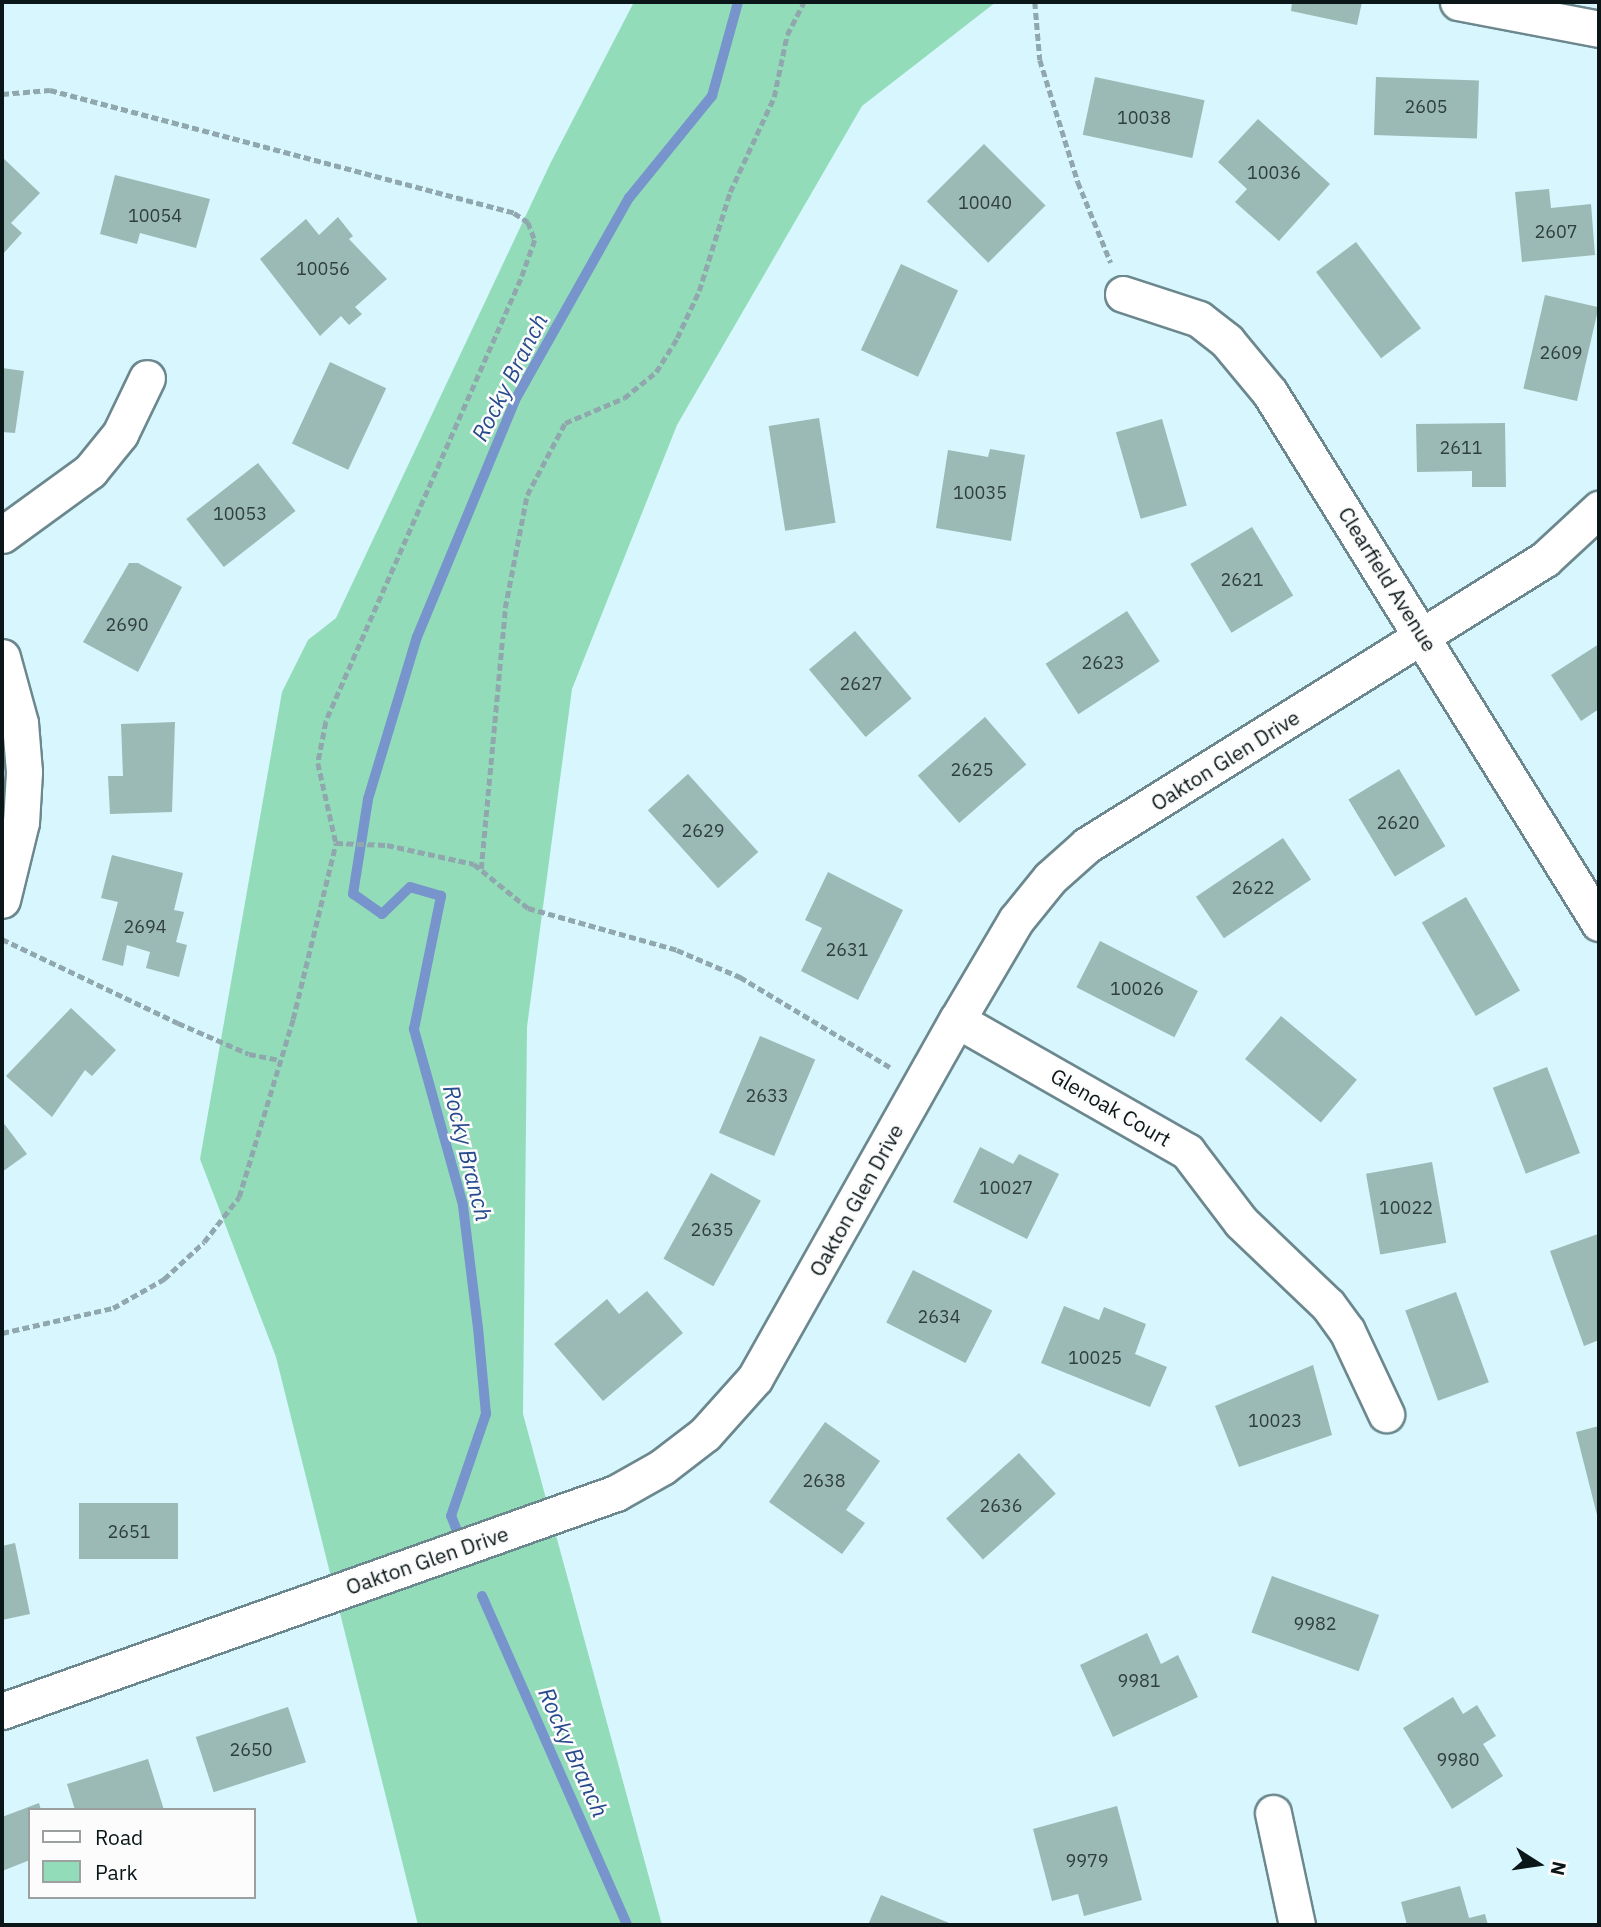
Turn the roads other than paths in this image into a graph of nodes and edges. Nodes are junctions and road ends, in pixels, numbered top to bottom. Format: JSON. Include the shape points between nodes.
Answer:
{"nodes":[{"id":1,"x":1458,"y":2,"type":"edge"},
{"id":2,"x":1599,"y":29,"type":"edge"},
{"id":3,"x":1123,"y":293,"type":"road end"},
{"id":4,"x":147,"y":378,"type":"dead end"},
{"id":5,"x":1599,"y":509,"type":"edge"},
{"id":6,"x":2,"y":535,"type":"edge"},
{"id":7,"x":1424,"y":636,"type":"junction"},
{"id":8,"x":2,"y":657,"type":"edge"},
{"id":9,"x":2,"y":900,"type":"edge"},
{"id":10,"x":1599,"y":923,"type":"edge"},
{"id":11,"x":957,"y":1020,"type":"junction"},
{"id":12,"x":1386,"y":1414,"type":"dead end"},
{"id":13,"x":2,"y":1711,"type":"edge"},
{"id":14,"x":1273,"y":1813,"type":"dead end"},
{"id":15,"x":1297,"y":1925,"type":"edge"}],
"edges":[{"from":1,"to":2,"type":"street"},
{"from":3,"to":7,"type":"street","name":"Clearfield Avenue","via":[[1199,319],[1227,341],[1299,435]]},
{"from":4,"to":6,"type":"street","via":[[120,435],[90,471]]},
{"from":5,"to":7,"type":"street","name":"Oakton Glen Drive","via":[[1545,559]]},
{"from":7,"to":10,"type":"street","name":"Clearfield Avenue"},
{"from":7,"to":11,"type":"street","name":"Oakton Glen Drive","via":[[1087,845],[1050,878],[1016,920]]},
{"from":8,"to":9,"type":"street","via":[[20,723],[24,772],[21,822]]},
{"from":11,"to":12,"type":"street","name":"Glenoak Court","via":[[1171,1140],[1210,1176],[1241,1223],[1328,1305],[1347,1331]]},
{"from":11,"to":13,"type":"street","name":"Oakton Glen Drive","via":[[755,1378],[705,1434],[662,1467],[616,1493]]},
{"from":14,"to":15,"type":"street"}]}
